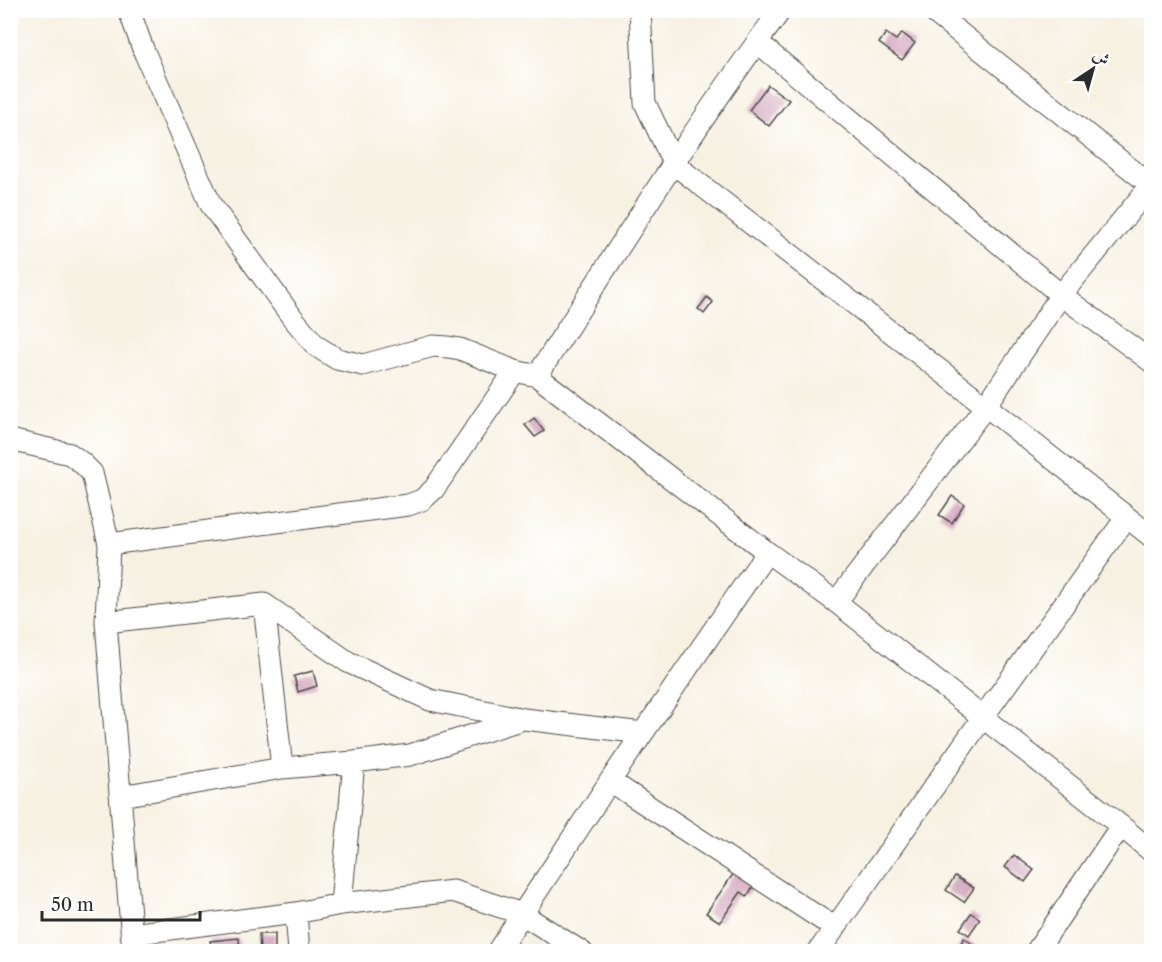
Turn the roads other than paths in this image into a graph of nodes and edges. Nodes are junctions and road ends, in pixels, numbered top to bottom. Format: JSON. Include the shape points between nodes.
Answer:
{"nodes":[{"id":1,"x":129,"y":10,"type":"edge"},
{"id":2,"x":640,"y":10,"type":"edge"},
{"id":3,"x":781,"y":10,"type":"edge"},
{"id":4,"x":932,"y":10,"type":"edge"},
{"id":5,"x":757,"y":42,"type":"junction"},
{"id":6,"x":674,"y":164,"type":"junction"},
{"id":7,"x":1151,"y":185,"type":"edge"},
{"id":8,"x":1061,"y":295,"type":"junction"},
{"id":9,"x":1152,"y":362,"type":"edge"},
{"id":10,"x":515,"y":371,"type":"junction"},
{"id":11,"x":537,"y":375,"type":"junction"},
{"id":12,"x":986,"y":406,"type":"junction"},
{"id":13,"x":10,"y":440,"type":"edge"},
{"id":14,"x":1126,"y":518,"type":"junction"},
{"id":15,"x":1152,"y":537,"type":"edge"},
{"id":16,"x":109,"y":544,"type":"junction"},
{"id":17,"x":767,"y":552,"type":"junction"},
{"id":18,"x":836,"y":602,"type":"junction"},
{"id":19,"x":264,"y":604,"type":"junction"},
{"id":20,"x":106,"y":622,"type":"junction"},
{"id":21,"x":983,"y":717,"type":"junction"},
{"id":22,"x":524,"y":719,"type":"junction"},
{"id":23,"x":643,"y":733,"type":"junction"},
{"id":24,"x":354,"y":762,"type":"junction"},
{"id":25,"x":282,"y":768,"type":"junction"},
{"id":26,"x":610,"y":781,"type":"junction"},
{"id":27,"x":121,"y":796,"type":"junction"},
{"id":28,"x":1121,"y":826,"type":"junction"},
{"id":29,"x":1149,"y":845,"type":"edge"},
{"id":30,"x":341,"y":904,"type":"junction"},
{"id":31,"x":296,"y":913,"type":"junction"},
{"id":32,"x":522,"y":914,"type":"junction"},
{"id":33,"x":834,"y":928,"type":"junction"},
{"id":34,"x":132,"y":943,"type":"edge"},
{"id":35,"x":298,"y":951,"type":"edge"},
{"id":36,"x":497,"y":951,"type":"edge"},
{"id":37,"x":582,"y":951,"type":"edge"},
{"id":38,"x":818,"y":951,"type":"edge"},
{"id":39,"x":1036,"y":951,"type":"edge"}],
"edges":[{"from":1,"to":10,"type":"street","via":[[211,205],[316,346],[337,360],[363,366],[433,346],[448,347]]},
{"from":2,"to":6,"type":"street","via":[[645,103]]},
{"from":3,"to":5,"type":"street"},
{"from":4,"to":7,"type":"street"},
{"from":5,"to":6,"type":"street"},
{"from":5,"to":8,"type":"street"},
{"from":6,"to":11,"type":"street"},
{"from":6,"to":12,"type":"street"},
{"from":7,"to":8,"type":"street"},
{"from":8,"to":9,"type":"street"},
{"from":8,"to":12,"type":"street"},
{"from":10,"to":11,"type":"street"},
{"from":10,"to":16,"type":"street","via":[[434,489],[422,500],[408,505]]},
{"from":11,"to":17,"type":"street"},
{"from":12,"to":14,"type":"street"},
{"from":12,"to":18,"type":"street"},
{"from":13,"to":16,"type":"street","via":[[69,454],[92,473]]},
{"from":14,"to":15,"type":"street"},
{"from":14,"to":21,"type":"street"},
{"from":16,"to":20,"type":"street"},
{"from":17,"to":18,"type":"street"},
{"from":17,"to":23,"type":"street"},
{"from":18,"to":21,"type":"street"},
{"from":19,"to":20,"type":"street"},
{"from":19,"to":22,"type":"street","via":[[348,662],[430,700]]},
{"from":19,"to":25,"type":"street"},
{"from":20,"to":27,"type":"street"},
{"from":21,"to":28,"type":"street"},
{"from":21,"to":33,"type":"street"},
{"from":22,"to":23,"type":"street"},
{"from":22,"to":24,"type":"street","via":[[410,755]]},
{"from":23,"to":26,"type":"street"},
{"from":24,"to":25,"type":"street"},
{"from":24,"to":30,"type":"street"},
{"from":25,"to":27,"type":"street"},
{"from":26,"to":32,"type":"street"},
{"from":26,"to":33,"type":"street"},
{"from":27,"to":34,"type":"street"},
{"from":28,"to":29,"type":"street"},
{"from":28,"to":39,"type":"street"},
{"from":30,"to":31,"type":"street"},
{"from":30,"to":32,"type":"street","via":[[453,891]]},
{"from":31,"to":34,"type":"street"},
{"from":31,"to":35,"type":"street"},
{"from":32,"to":36,"type":"street"},
{"from":32,"to":37,"type":"street"},
{"from":33,"to":38,"type":"street"}]}
